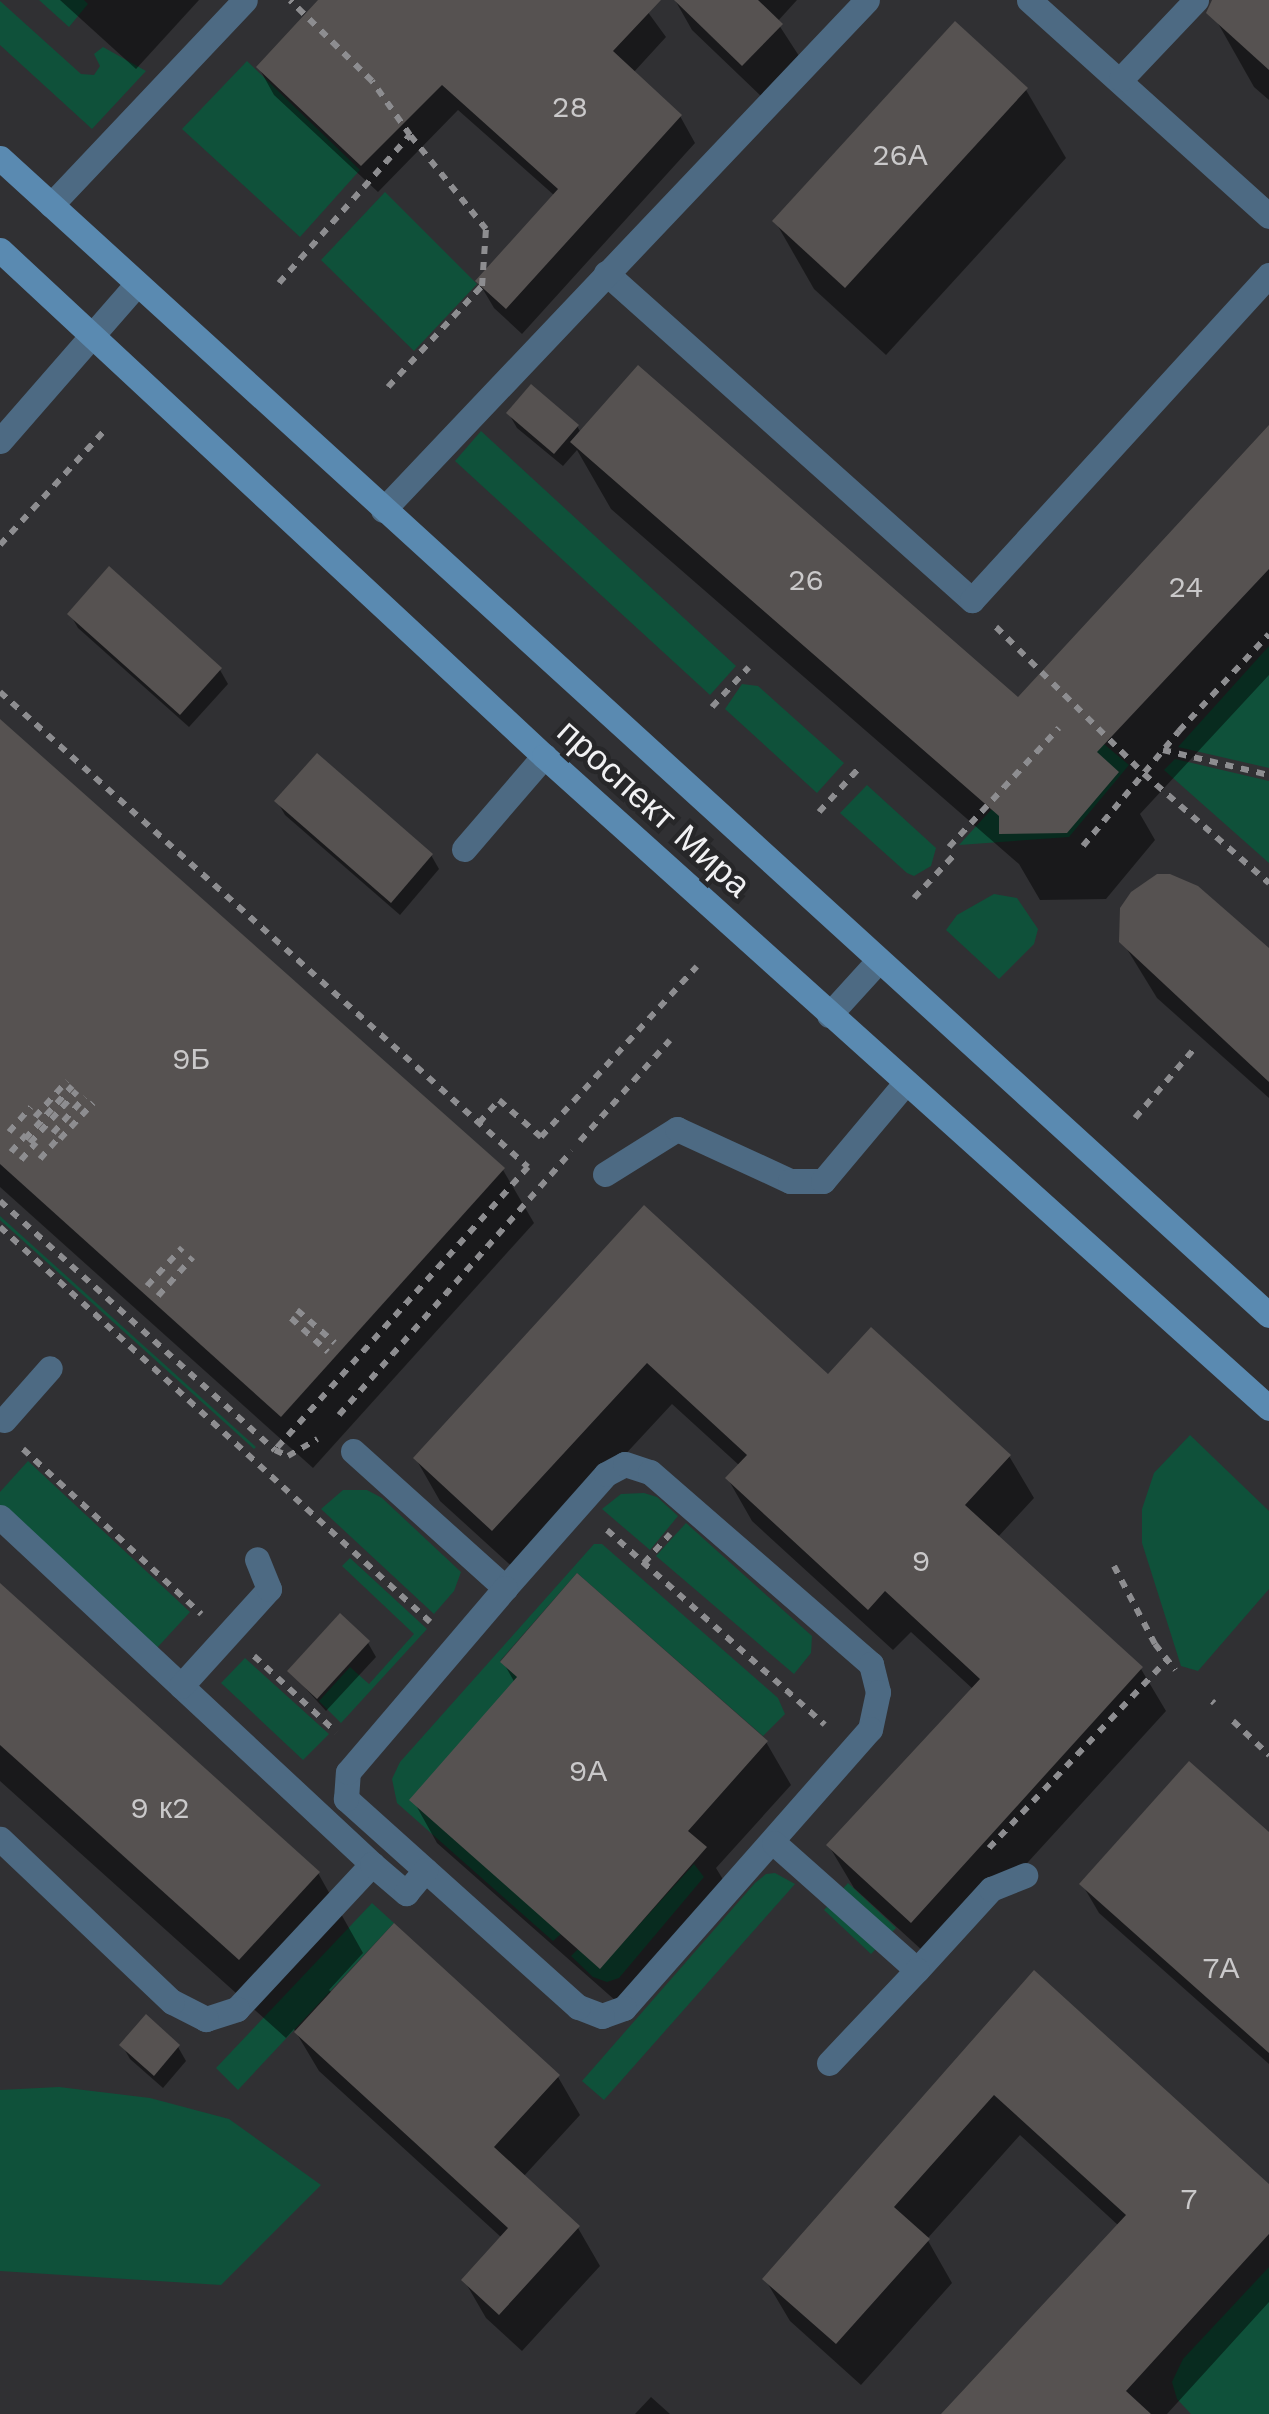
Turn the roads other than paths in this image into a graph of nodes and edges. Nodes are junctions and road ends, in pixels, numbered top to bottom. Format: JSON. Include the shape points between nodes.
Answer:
{"nodes":[{"id":1,"x":246,"y":0,"type":"edge"},
{"id":2,"x":868,"y":0,"type":"edge"},
{"id":3,"x":1030,"y":0,"type":"edge"},
{"id":4,"x":1196,"y":0,"type":"edge"},
{"id":5,"x":1122,"y":79,"type":"junction"},
{"id":6,"x":0,"y":158,"type":"edge"},
{"id":7,"x":51,"y":205,"type":"junction"},
{"id":8,"x":1269,"y":216,"type":"edge"},
{"id":9,"x":0,"y":250,"type":"edge"},
{"id":10,"x":606,"y":274,"type":"junction"},
{"id":11,"x":1269,"y":275,"type":"edge"},
{"id":12,"x":136,"y":285,"type":"junction"},
{"id":13,"x":94,"y":336,"type":"junction"},
{"id":14,"x":0,"y":441,"type":"edge"},
{"id":15,"x":383,"y":510,"type":"junction"},
{"id":16,"x":544,"y":756,"type":"junction"},
{"id":17,"x":464,"y":849,"type":"dead end"},
{"id":18,"x":879,"y":960,"type":"junction"},
{"id":19,"x":829,"y":1016,"type":"junction"},
{"id":20,"x":906,"y":1082,"type":"junction"},
{"id":21,"x":605,"y":1174,"type":"dead end"},
{"id":22,"x":1269,"y":1315,"type":"edge"},
{"id":23,"x":50,"y":1368,"type":"dead end"},
{"id":24,"x":1269,"y":1408,"type":"edge"},
{"id":25,"x":9,"y":1430,"type":"road end"},
{"id":26,"x":353,"y":1451,"type":"dead end"},
{"id":27,"x":0,"y":1518,"type":"edge"},
{"id":28,"x":257,"y":1560,"type":"dead end"},
{"id":29,"x":505,"y":1588,"type":"junction"},
{"id":30,"x":181,"y":1686,"type":"junction"},
{"id":31,"x":0,"y":1839,"type":"edge"},
{"id":32,"x":774,"y":1842,"type":"junction"},
{"id":33,"x":372,"y":1864,"type":"junction"},
{"id":34,"x":425,"y":1870,"type":"junction"},
{"id":35,"x":1025,"y":1875,"type":"dead end"},
{"id":36,"x":917,"y":1970,"type":"junction"},
{"id":37,"x":829,"y":2063,"type":"dead end"}],
"edges":[{"from":1,"to":7,"type":"street"},
{"from":2,"to":10,"type":"street"},
{"from":3,"to":5,"type":"street"},
{"from":4,"to":5,"type":"street"},
{"from":5,"to":8,"type":"street"},
{"from":6,"to":7,"type":"main road","name":"проспект Мира"},
{"from":7,"to":12,"type":"main road","name":"проспект Мира"},
{"from":9,"to":13,"type":"main road","name":"проспект Мира"},
{"from":10,"to":11,"type":"street","via":[[972,600]]},
{"from":10,"to":15,"type":"street"},
{"from":12,"to":13,"type":"street"},
{"from":12,"to":15,"type":"main road","name":"проспект Мира"},
{"from":13,"to":14,"type":"street"},
{"from":13,"to":16,"type":"main road","name":"проспект Мира"},
{"from":15,"to":18,"type":"main road","name":"проспект Мира"},
{"from":16,"to":17,"type":"street"},
{"from":16,"to":19,"type":"main road","name":"проспект Мира"},
{"from":18,"to":19,"type":"street"},
{"from":18,"to":22,"type":"main road","name":"проспект Мира"},
{"from":19,"to":20,"type":"main road","name":"проспект Мира"},
{"from":20,"to":21,"type":"street","via":[[824,1181],[790,1181],[678,1129]]},
{"from":20,"to":24,"type":"main road","name":"проспект Мира"},
{"from":23,"to":25,"type":"street"},
{"from":26,"to":29,"type":"street"},
{"from":27,"to":30,"type":"street"},
{"from":28,"to":30,"type":"street","via":[[269,1589]]},
{"from":29,"to":32,"type":"street","via":[[606,1474],[624,1464],[650,1472],[871,1664],[878,1692],[870,1728]]},
{"from":29,"to":34,"type":"street","via":[[348,1772],[346,1799]]},
{"from":30,"to":33,"type":"street"},
{"from":31,"to":33,"type":"street","via":[[172,2002],[206,2018],[238,2009]]},
{"from":32,"to":34,"type":"street","via":[[624,2008],[602,2016],[578,2007]]},
{"from":32,"to":36,"type":"street"},
{"from":33,"to":34,"type":"street","via":[[406,1893]]},
{"from":35,"to":36,"type":"street","via":[[990,1889]]},
{"from":36,"to":37,"type":"street"}]}
